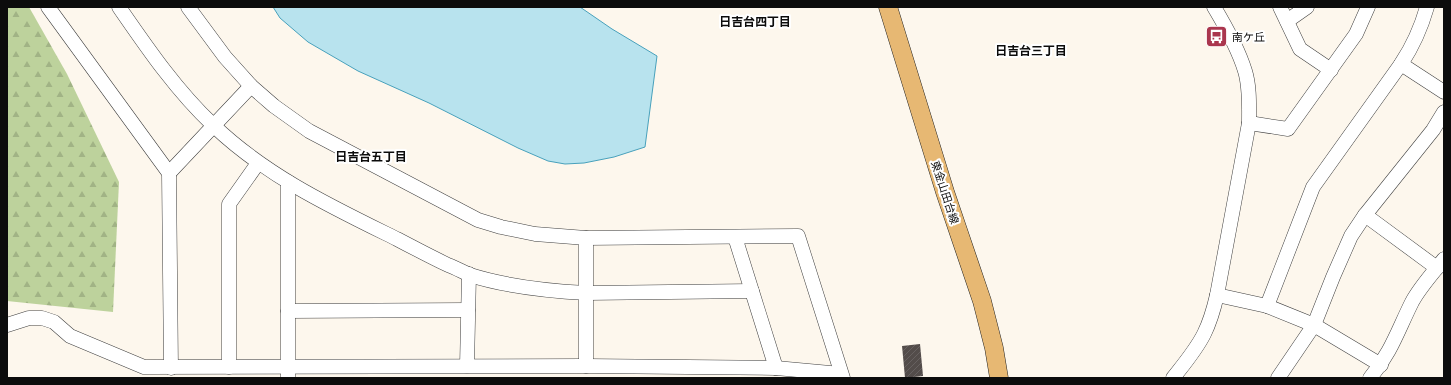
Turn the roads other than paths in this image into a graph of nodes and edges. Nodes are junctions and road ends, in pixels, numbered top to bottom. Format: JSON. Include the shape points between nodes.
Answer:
{"nodes":[{"id":1,"x":48,"y":7,"type":"edge"},
{"id":2,"x":119,"y":7,"type":"edge"},
{"id":3,"x":188,"y":7,"type":"edge"},
{"id":4,"x":888,"y":7,"type":"edge"},
{"id":5,"x":1214,"y":7,"type":"edge"},
{"id":6,"x":1280,"y":7,"type":"edge"},
{"id":7,"x":1307,"y":7,"type":"edge"},
{"id":8,"x":1368,"y":7,"type":"edge"},
{"id":9,"x":1427,"y":7,"type":"edge"},
{"id":10,"x":1287,"y":21,"type":"junction"},
{"id":11,"x":1401,"y":64,"type":"junction"},
{"id":12,"x":1331,"y":70,"type":"junction"},
{"id":13,"x":251,"y":86,"type":"junction"},
{"id":14,"x":1444,"y":92,"type":"edge"},
{"id":15,"x":1444,"y":112,"type":"edge"},
{"id":16,"x":1249,"y":123,"type":"junction"},
{"id":17,"x":214,"y":126,"type":"junction"},
{"id":18,"x":258,"y":163,"type":"junction"},
{"id":19,"x":169,"y":173,"type":"junction"},
{"id":20,"x":288,"y":182,"type":"junction"},
{"id":21,"x":1364,"y":215,"type":"junction"},
{"id":22,"x":735,"y":237,"type":"junction"},
{"id":23,"x":586,"y":238,"type":"junction"},
{"id":24,"x":1441,"y":264,"type":"edge"},
{"id":25,"x":469,"y":274,"type":"junction"},
{"id":26,"x":752,"y":292,"type":"junction"},
{"id":27,"x":587,"y":293,"type":"junction"},
{"id":28,"x":1217,"y":295,"type":"junction"},
{"id":29,"x":1267,"y":306,"type":"junction"},
{"id":30,"x":468,"y":310,"type":"junction"},
{"id":31,"x":288,"y":311,"type":"junction"},
{"id":32,"x":1314,"y":325,"type":"junction"},
{"id":33,"x":7,"y":326,"type":"edge"},
{"id":34,"x":467,"y":366,"type":"junction"},
{"id":35,"x":586,"y":366,"type":"junction"},
{"id":36,"x":1381,"y":366,"type":"junction"},
{"id":37,"x":228,"y":367,"type":"junction"},
{"id":38,"x":171,"y":368,"type":"junction"},
{"id":39,"x":776,"y":368,"type":"junction"},
{"id":40,"x":288,"y":372,"type":"edge"},
{"id":41,"x":391,"y":372,"type":"edge"},
{"id":42,"x":842,"y":376,"type":"edge"},
{"id":43,"x":999,"y":378,"type":"edge"},
{"id":44,"x":1173,"y":378,"type":"edge"},
{"id":45,"x":1278,"y":378,"type":"edge"},
{"id":46,"x":1370,"y":378,"type":"edge"}],
"edges":[{"from":1,"to":19,"type":"street"},
{"from":2,"to":17,"type":"street","via":[[158,63]]},
{"from":3,"to":13,"type":"street","via":[[225,57]]},
{"from":4,"to":43,"type":"main road","name":"東金山田台線","via":[[945,192],[982,301]]},
{"from":5,"to":16,"type":"street","via":[[1245,72]]},
{"from":6,"to":10,"type":"street"},
{"from":7,"to":10,"type":"street"},
{"from":8,"to":12,"type":"street","via":[[1356,34]]},
{"from":9,"to":11,"type":"street","via":[[1414,44]]},
{"from":10,"to":12,"type":"street","via":[[1300,49]]},
{"from":11,"to":14,"type":"street"},
{"from":11,"to":29,"type":"street","via":[[1313,187]]},
{"from":12,"to":16,"type":"street","via":[[1288,129]]},
{"from":13,"to":17,"type":"street"},
{"from":13,"to":23,"type":"street","via":[[309,131],[478,220],[535,234]]},
{"from":15,"to":21,"type":"street","via":[[1433,130]]},
{"from":16,"to":28,"type":"street"},
{"from":17,"to":18,"type":"street"},
{"from":17,"to":19,"type":"street"},
{"from":18,"to":20,"type":"street"},
{"from":18,"to":37,"type":"street","via":[[229,204]]},
{"from":19,"to":38,"type":"street"},
{"from":20,"to":25,"type":"street"},
{"from":20,"to":31,"type":"street"},
{"from":21,"to":24,"type":"street"},
{"from":21,"to":32,"type":"street","via":[[1351,236]]},
{"from":22,"to":23,"type":"street"},
{"from":22,"to":26,"type":"street"},
{"from":22,"to":42,"type":"street","via":[[798,236]]},
{"from":23,"to":27,"type":"street"},
{"from":24,"to":36,"type":"street","via":[[1413,301]]},
{"from":25,"to":27,"type":"street","via":[[534,289]]},
{"from":25,"to":30,"type":"street"},
{"from":26,"to":27,"type":"street"},
{"from":26,"to":39,"type":"street"},
{"from":27,"to":35,"type":"street"},
{"from":28,"to":29,"type":"street"},
{"from":28,"to":44,"type":"street","via":[[1204,334],[1189,359]]},
{"from":29,"to":32,"type":"street"},
{"from":30,"to":31,"type":"street"},
{"from":30,"to":34,"type":"street"},
{"from":31,"to":40,"type":"street"},
{"from":32,"to":36,"type":"street"},
{"from":32,"to":45,"type":"street"},
{"from":33,"to":38,"type":"street","via":[[29,318],[42,318],[54,322],[70,336],[144,367]]},
{"from":34,"to":35,"type":"street"},
{"from":34,"to":41,"type":"street"},
{"from":35,"to":39,"type":"street"},
{"from":36,"to":46,"type":"street"},
{"from":37,"to":38,"type":"street"},
{"from":37,"to":40,"type":"street"},
{"from":39,"to":42,"type":"street"},
{"from":40,"to":41,"type":"street"}]}
